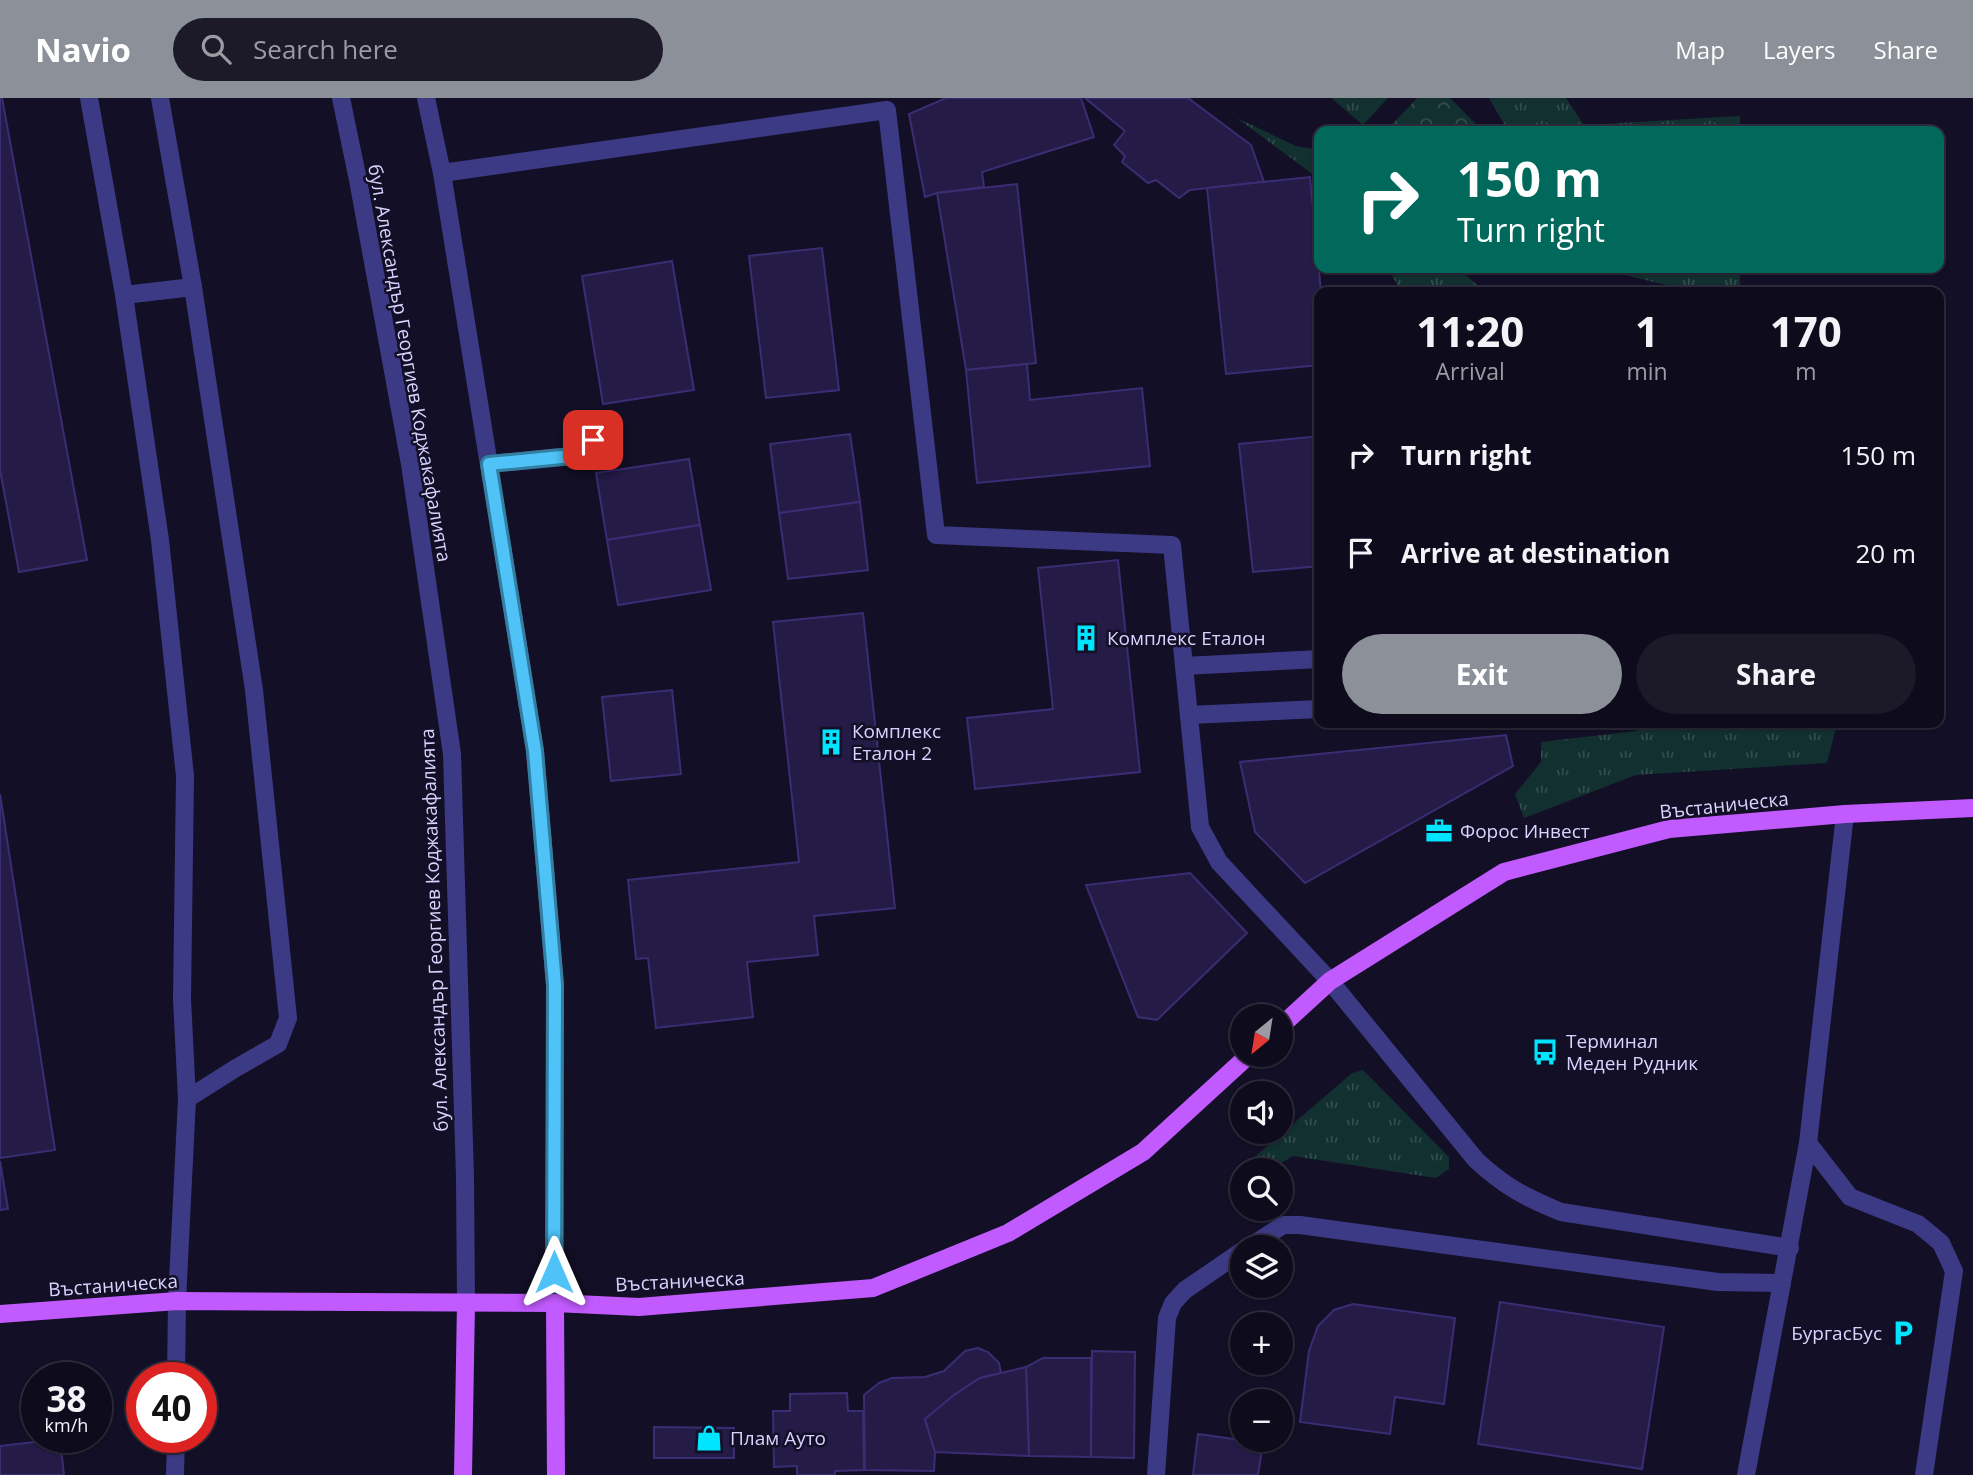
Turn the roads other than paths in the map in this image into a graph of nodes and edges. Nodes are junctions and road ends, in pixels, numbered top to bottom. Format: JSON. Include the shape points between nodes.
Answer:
{"nodes":[{"id":1,"x":89,"y":98,"type":"edge"},
{"id":2,"x":160,"y":98,"type":"edge"},
{"id":3,"x":341,"y":98,"type":"edge"},
{"id":4,"x":426,"y":98,"type":"edge"},
{"id":5,"x":442,"y":173,"type":"junction"},
{"id":6,"x":194,"y":286,"type":"junction"},
{"id":7,"x":124,"y":295,"type":"junction"},
{"id":8,"x":593,"y":440,"type":"dead end"},
{"id":9,"x":489,"y":464,"type":"junction"},
{"id":10,"x":1314,"y":659,"type":"edge"},
{"id":11,"x":1184,"y":666,"type":"junction"},
{"id":12,"x":1314,"y":709,"type":"edge"},
{"id":13,"x":1189,"y":715,"type":"junction"},
{"id":14,"x":1973,"y":808,"type":"edge"},
{"id":15,"x":1845,"y":814,"type":"junction"},
{"id":16,"x":1330,"y":981,"type":"junction"},
{"id":17,"x":1293,"y":1015,"type":"edge"},
{"id":18,"x":1235,"y":1068,"type":"edge"},
{"id":19,"x":187,"y":1099,"type":"junction"},
{"id":20,"x":1808,"y":1143,"type":"junction"},
{"id":21,"x":1268,"y":1235,"type":"edge"},
{"id":22,"x":1790,"y":1248,"type":"junction"},
{"id":23,"x":1230,"y":1259,"type":"edge"},
{"id":24,"x":1782,"y":1283,"type":"junction"},
{"id":25,"x":177,"y":1301,"type":"junction"},
{"id":26,"x":466,"y":1303,"type":"junction"},
{"id":27,"x":555,"y":1303,"type":"junction"},
{"id":28,"x":0,"y":1314,"type":"edge"},
{"id":29,"x":176,"y":1362,"type":"edge"},
{"id":30,"x":176,"y":1453,"type":"edge"},
{"id":31,"x":175,"y":1475,"type":"edge"},
{"id":32,"x":464,"y":1475,"type":"edge"},
{"id":33,"x":556,"y":1475,"type":"edge"},
{"id":34,"x":1156,"y":1475,"type":"edge"},
{"id":35,"x":1746,"y":1475,"type":"edge"},
{"id":36,"x":1924,"y":1475,"type":"edge"}],
"edges":[{"from":1,"to":7,"type":"street"},
{"from":2,"to":6,"type":"street"},
{"from":3,"to":26,"type":"street","name":"бул. Александър Георгиев Коджакафалията","via":[[410,464],[452,754]]},
{"from":4,"to":5,"type":"street"},
{"from":5,"to":9,"type":"street"},
{"from":5,"to":11,"type":"street","via":[[887,110],[936,535],[1172,545]]},
{"from":6,"to":7,"type":"street"},
{"from":6,"to":19,"type":"street","via":[[254,690],[288,1018],[278,1044]]},
{"from":7,"to":19,"type":"street","via":[[160,540],[185,776],[182,999]]},
{"from":8,"to":9,"type":"street","via":[[572,456]]},
{"from":9,"to":27,"type":"street","via":[[535,751],[555,985]]},
{"from":10,"to":11,"type":"street"},
{"from":11,"to":13,"type":"street"},
{"from":12,"to":13,"type":"street"},
{"from":13,"to":16,"type":"street","via":[[1200,827],[1219,862]]},
{"from":14,"to":15,"type":"main road","name":"Въстаническа"},
{"from":15,"to":16,"type":"main road","name":"Въстаническа","via":[[1669,829],[1504,872]]},
{"from":15,"to":20,"type":"street"},
{"from":16,"to":17,"type":"main road","name":"Въстаническа"},
{"from":16,"to":22,"type":"street","via":[[1476,1160],[1527,1198],[1561,1212]]},
{"from":18,"to":27,"type":"main road","name":"Въстаническа","via":[[1143,1152],[1008,1233],[873,1288],[639,1307]]},
{"from":19,"to":25,"type":"street"},
{"from":20,"to":22,"type":"street"},
{"from":20,"to":36,"type":"street","via":[[1850,1197],[1918,1224],[1941,1243],[1954,1271]]},
{"from":21,"to":24,"type":"street","via":[[1283,1225],[1300,1225],[1718,1282]]},
{"from":22,"to":24,"type":"street"},
{"from":23,"to":34,"type":"street","via":[[1172,1303],[1167,1318]]},
{"from":24,"to":35,"type":"street"},
{"from":25,"to":26,"type":"main road","name":"Въстаническа"},
{"from":25,"to":28,"type":"main road","name":"Въстаническа"},
{"from":25,"to":29,"type":"street"},
{"from":26,"to":27,"type":"main road","name":"Въстаническа"},
{"from":26,"to":32,"type":"main road","name":"бул. Александър Георгиев Коджакафалията"},
{"from":27,"to":33,"type":"main road"},
{"from":30,"to":31,"type":"street"}]}
